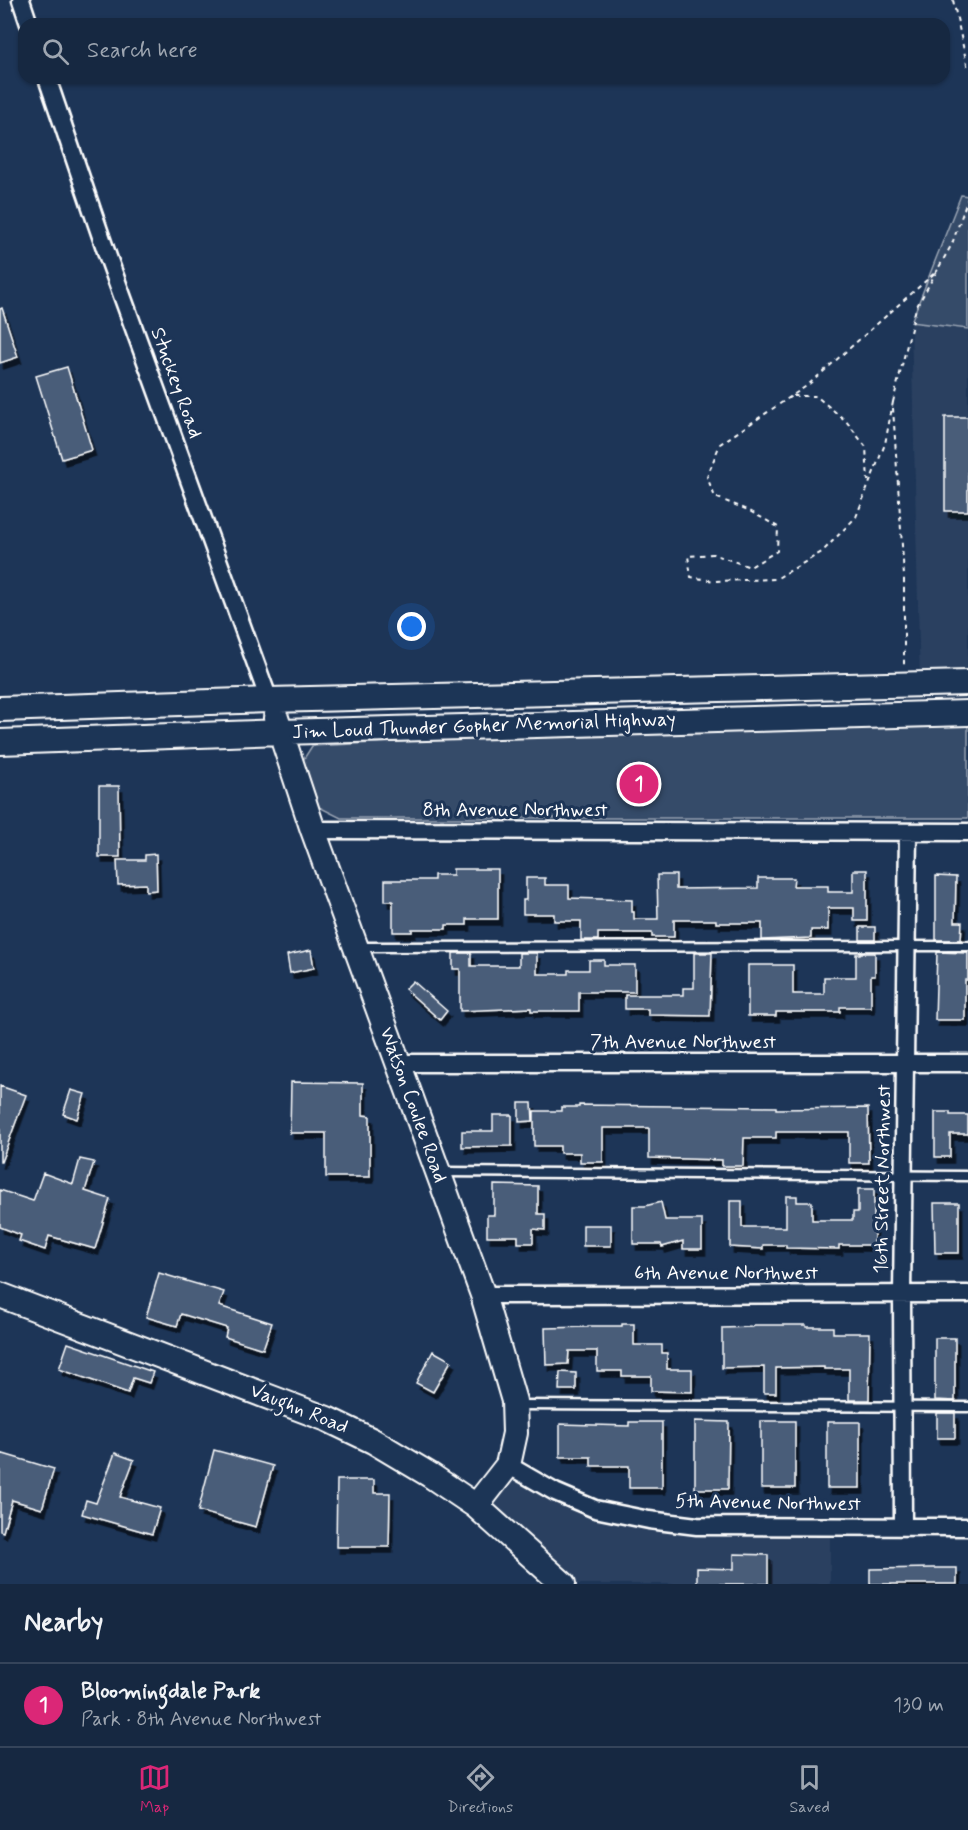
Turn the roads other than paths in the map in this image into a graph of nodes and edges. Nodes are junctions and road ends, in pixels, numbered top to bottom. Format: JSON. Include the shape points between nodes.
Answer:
{"nodes":[{"id":1,"x":21,"y":0,"type":"edge"},
{"id":2,"x":27,"y":18,"type":"edge"},
{"id":3,"x":49,"y":84,"type":"edge"},
{"id":4,"x":968,"y":683,"type":"edge"},
{"id":5,"x":269,"y":700,"type":"junction"},
{"id":6,"x":0,"y":709,"type":"edge"},
{"id":7,"x":968,"y":712,"type":"edge"},
{"id":8,"x":281,"y":732,"type":"junction"},
{"id":9,"x":0,"y":742,"type":"edge"},
{"id":10,"x":313,"y":830,"type":"junction"},
{"id":11,"x":908,"y":832,"type":"junction"},
{"id":12,"x":968,"y":832,"type":"edge"},
{"id":13,"x":907,"y":946,"type":"junction"},
{"id":14,"x":968,"y":946,"type":"edge"},
{"id":15,"x":356,"y":947,"type":"junction"},
{"id":16,"x":398,"y":1063,"type":"junction"},
{"id":17,"x":906,"y":1063,"type":"junction"},
{"id":18,"x":968,"y":1063,"type":"edge"},
{"id":19,"x":438,"y":1172,"type":"junction"},
{"id":20,"x":904,"y":1175,"type":"junction"},
{"id":21,"x":968,"y":1176,"type":"edge"},
{"id":22,"x":902,"y":1293,"type":"junction"},
{"id":23,"x":968,"y":1294,"type":"edge"},
{"id":24,"x":0,"y":1295,"type":"edge"},
{"id":25,"x":483,"y":1295,"type":"junction"},
{"id":26,"x":514,"y":1405,"type":"junction"},
{"id":27,"x":902,"y":1406,"type":"junction"},
{"id":28,"x":968,"y":1407,"type":"edge"},
{"id":29,"x":507,"y":1465,"type":"junction"},
{"id":30,"x":476,"y":1506,"type":"junction"},
{"id":31,"x":903,"y":1527,"type":"junction"},
{"id":32,"x":968,"y":1527,"type":"edge"},
{"id":33,"x":563,"y":1584,"type":"edge"}],
"edges":[{"from":1,"to":2,"type":"street"},
{"from":3,"to":5,"type":"street","name":"Stuckey Road"},
{"from":4,"to":5,"type":"main road","name":"Jim Loud Thunder Gopher Memorial Highway"},
{"from":5,"to":6,"type":"main road","name":"Jim Loud Thunder Gopher Memorial Highway"},
{"from":5,"to":8,"type":"main road","name":"Watson Coulee Road"},
{"from":7,"to":8,"type":"main road","name":"Jim Loud Thunder Gopher Memorial Highway"},
{"from":8,"to":9,"type":"main road","name":"Jim Loud Thunder Gopher Memorial Highway"},
{"from":8,"to":10,"type":"main road","name":"Watson Coulee Road"},
{"from":10,"to":11,"type":"street","name":"8th Avenue Northwest"},
{"from":10,"to":15,"type":"main road","name":"Watson Coulee Road"},
{"from":11,"to":12,"type":"street","name":"8th Avenue Northwest"},
{"from":11,"to":13,"type":"street","name":"16th Street Northwest"},
{"from":13,"to":14,"type":"lane"},
{"from":13,"to":15,"type":"lane"},
{"from":13,"to":17,"type":"street","name":"16th Street Northwest"},
{"from":15,"to":16,"type":"main road","name":"Watson Coulee Road"},
{"from":16,"to":17,"type":"street","name":"7th Avenue Northwest"},
{"from":16,"to":19,"type":"main road","name":"Watson Coulee Road"},
{"from":17,"to":18,"type":"street","name":"7th Avenue Northwest"},
{"from":17,"to":20,"type":"street","name":"16th Street Northwest"},
{"from":19,"to":20,"type":"lane"},
{"from":19,"to":25,"type":"main road","name":"Watson Coulee Road"},
{"from":20,"to":21,"type":"lane"},
{"from":20,"to":22,"type":"street","name":"16th Street Northwest"},
{"from":22,"to":23,"type":"street","name":"6th Avenue Northwest"},
{"from":22,"to":25,"type":"street","name":"6th Avenue Northwest"},
{"from":22,"to":27,"type":"street","name":"16th Street Northwest"},
{"from":24,"to":30,"type":"main road","name":"Vaughn Road","via":[[327,1419],[373,1441]]},
{"from":25,"to":26,"type":"main road","name":"Watson Coulee Road"},
{"from":26,"to":27,"type":"lane"},
{"from":26,"to":29,"type":"main road","name":"Watson Coulee Road","via":[[515,1433]]},
{"from":27,"to":28,"type":"lane"},
{"from":27,"to":31,"type":"street","name":"16th Street Northwest"},
{"from":29,"to":30,"type":"main road","name":"Watson Coulee Road"},
{"from":29,"to":31,"type":"street","name":"5th Avenue Northwest","via":[[594,1509],[649,1520],[697,1526]]},
{"from":30,"to":33,"type":"main road","name":"Vaughn Road"},
{"from":31,"to":32,"type":"street","name":"5th Avenue Northwest"}]}
